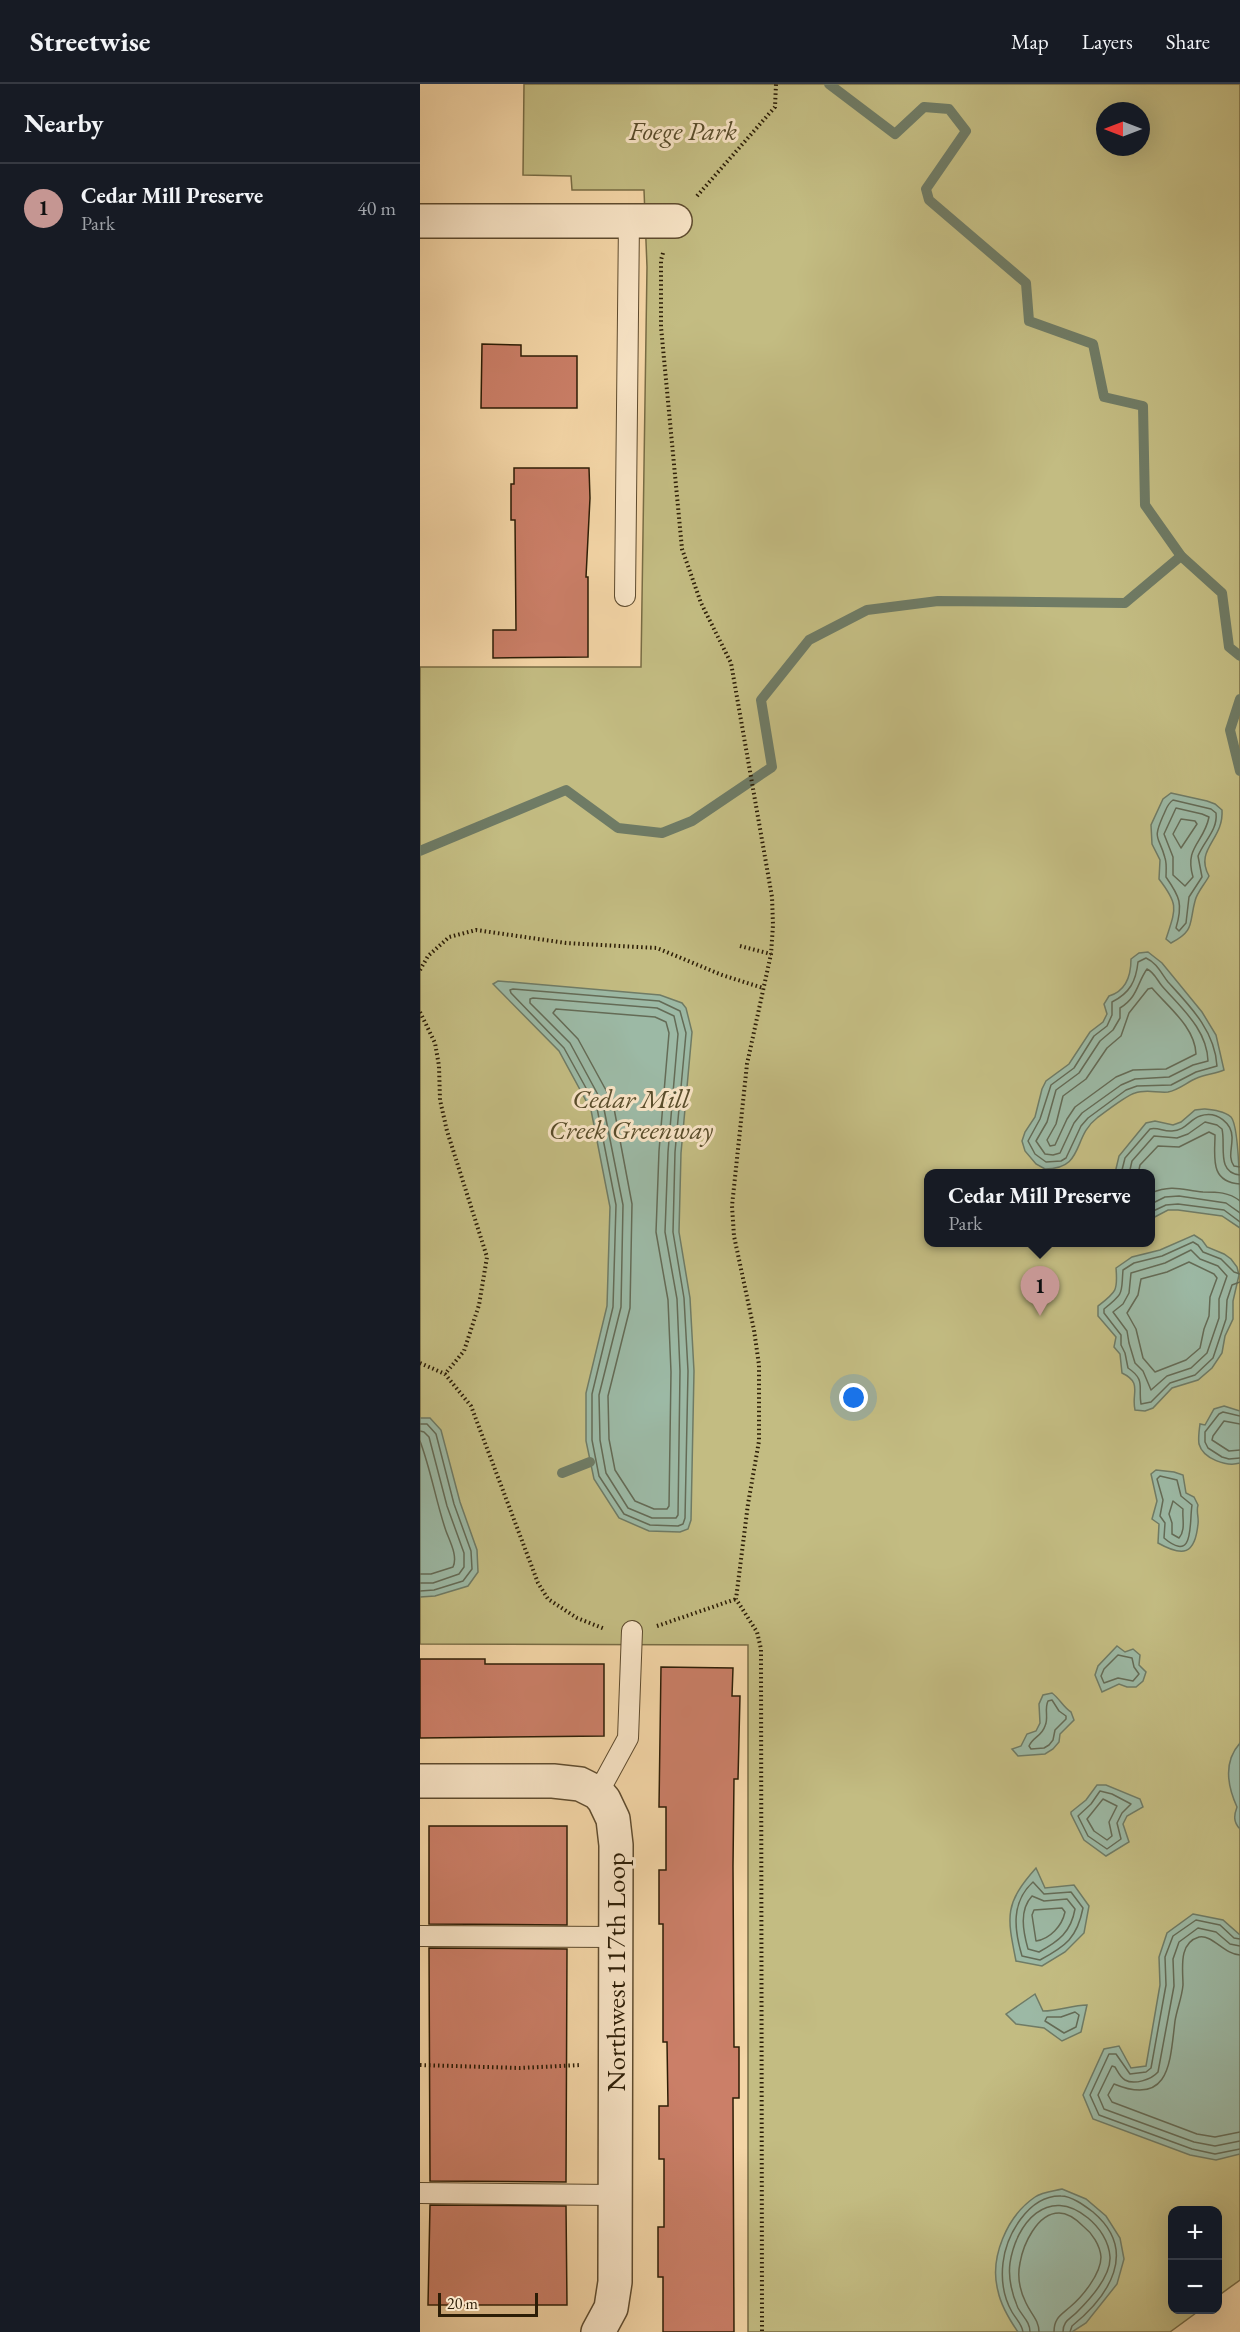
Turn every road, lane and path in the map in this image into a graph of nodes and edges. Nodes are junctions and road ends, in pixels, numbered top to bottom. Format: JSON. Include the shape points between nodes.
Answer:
{"nodes":[{"id":1,"x":776,"y":84,"type":"edge"},
{"id":2,"x":629,"y":220,"type":"junction"},
{"id":3,"x":420,"y":221,"type":"edge"},
{"id":4,"x":675,"y":221,"type":"junction"},
{"id":5,"x":625,"y":596,"type":"dead end"},
{"id":6,"x":740,"y":946,"type":"dead end"},
{"id":7,"x":771,"y":954,"type":"junction"},
{"id":8,"x":420,"y":970,"type":"edge"},
{"id":9,"x":763,"y":988,"type":"junction"},
{"id":10,"x":420,"y":1012,"type":"edge"},
{"id":11,"x":420,"y":1363,"type":"edge"},
{"id":12,"x":445,"y":1374,"type":"junction"},
{"id":13,"x":528,"y":1552,"type":"dead end"},
{"id":14,"x":632,"y":1631,"type":"dead end"},
{"id":15,"x":420,"y":1781,"type":"edge"},
{"id":16,"x":598,"y":1793,"type":"junction"},
{"id":17,"x":420,"y":1936,"type":"edge"},
{"id":18,"x":616,"y":1937,"type":"junction"},
{"id":19,"x":420,"y":2065,"type":"edge"},
{"id":20,"x":616,"y":2066,"type":"junction"},
{"id":21,"x":420,"y":2193,"type":"edge"},
{"id":22,"x":615,"y":2195,"type":"junction"},
{"id":23,"x":598,"y":2332,"type":"edge"},
{"id":24,"x":762,"y":2332,"type":"edge"}],
"edges":[{"from":1,"to":4,"type":"path","via":[[775,107]]},
{"from":2,"to":3,"type":"street"},
{"from":2,"to":4,"type":"street"},
{"from":2,"to":5,"type":"lane"},
{"from":4,"to":7,"type":"path","via":[[661,260],[661,327],[682,549],[701,603],[731,663],[772,897]]},
{"from":6,"to":7,"type":"path"},
{"from":7,"to":9,"type":"path"},
{"from":8,"to":9,"type":"path","via":[[428,956],[449,937],[476,930],[566,943],[657,948]]},
{"from":9,"to":24,"type":"path","via":[[747,1064],[732,1206],[734,1236],[759,1365],[759,1441],[736,1599],[757,1632],[761,1649]]},
{"from":10,"to":12,"type":"path","via":[[435,1043],[447,1131],[487,1257],[479,1305],[464,1350]]},
{"from":11,"to":12,"type":"path"},
{"from":12,"to":13,"type":"path","via":[[471,1406]]},
{"from":14,"to":16,"type":"lane","via":[[628,1738]]},
{"from":15,"to":16,"type":"street","via":[[553,1781],[580,1784]]},
{"from":16,"to":18,"type":"street","name":"Northwest 117th Loop","via":[[609,1809],[615,1831]]},
{"from":17,"to":18,"type":"lane"},
{"from":18,"to":20,"type":"street","name":"Northwest 117th Loop"},
{"from":19,"to":20,"type":"path"},
{"from":20,"to":22,"type":"street","name":"Northwest 117th Loop"},
{"from":21,"to":22,"type":"lane"},
{"from":22,"to":23,"type":"street","name":"Northwest 117th Loop","via":[[614,2289]]}]}
